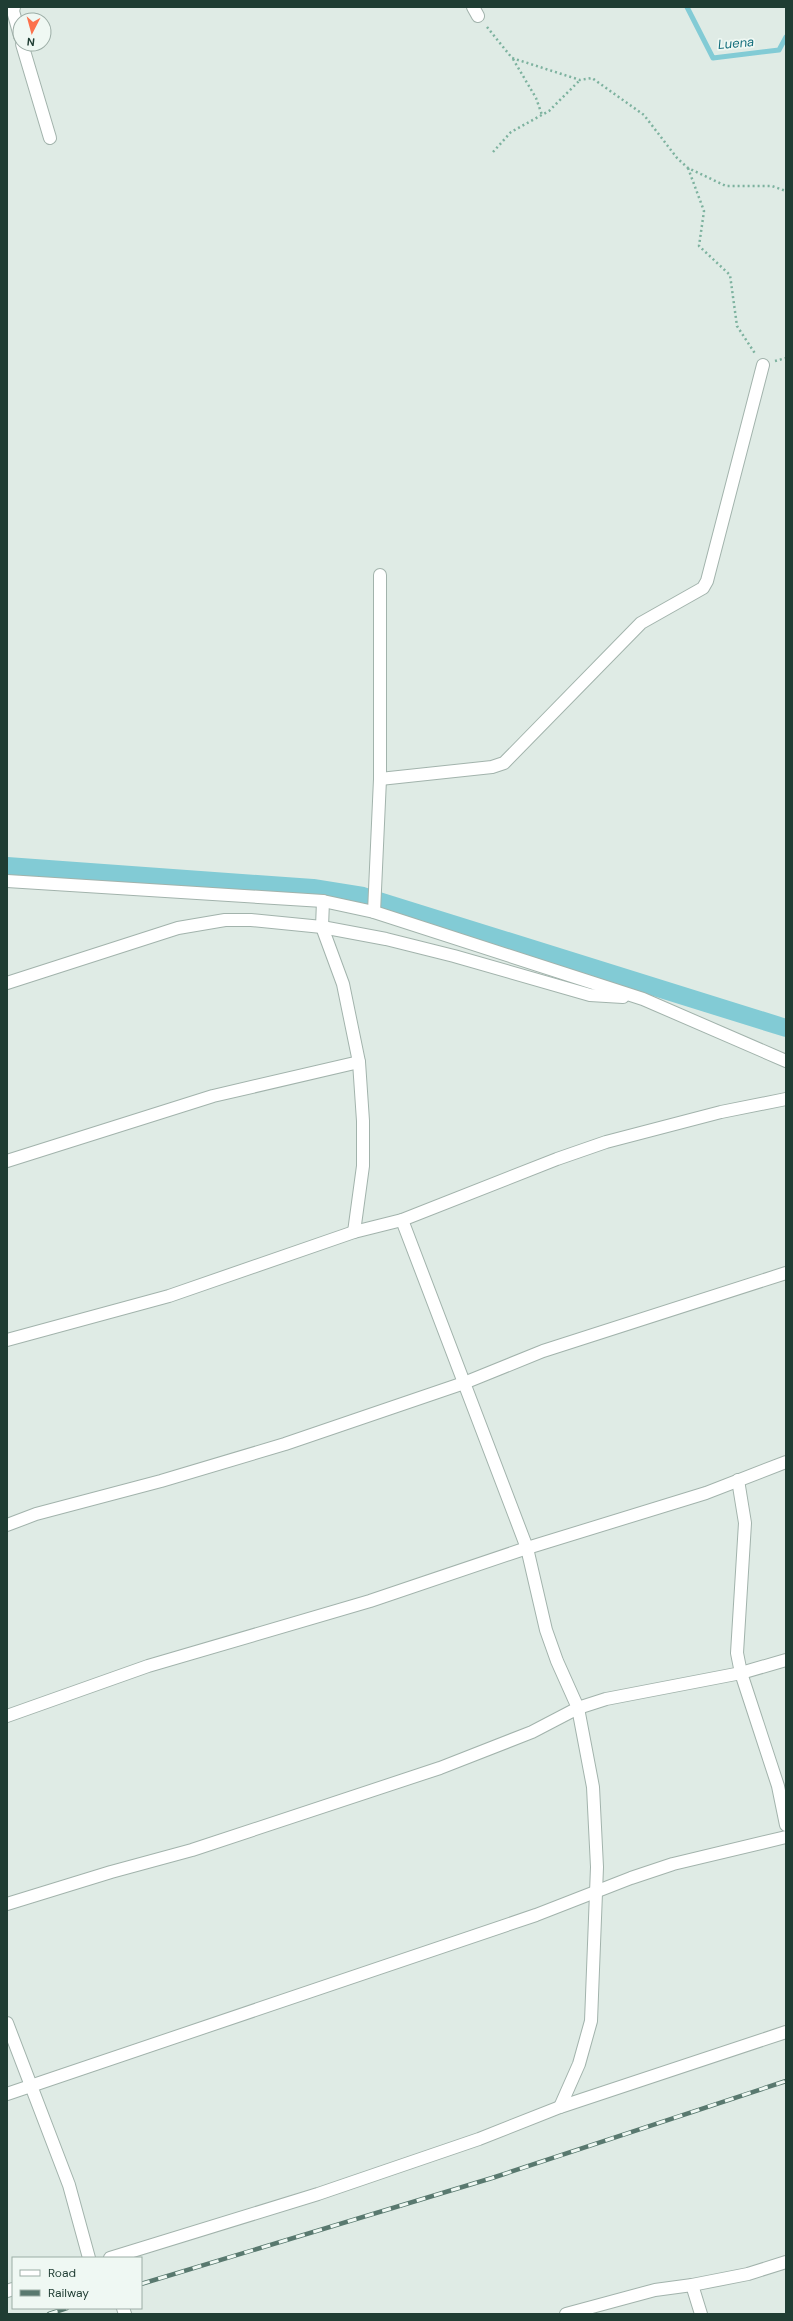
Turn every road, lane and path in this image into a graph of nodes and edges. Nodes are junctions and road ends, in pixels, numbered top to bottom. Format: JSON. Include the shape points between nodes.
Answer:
{"nodes":[{"id":1,"x":476,"y":11,"type":"edge"},
{"id":2,"x":24,"y":52,"type":"edge"},
{"id":3,"x":512,"y":58,"type":"junction"},
{"id":4,"x":580,"y":80,"type":"junction"},
{"id":5,"x":542,"y":115,"type":"junction"},
{"id":6,"x":50,"y":138,"type":"dead end"},
{"id":7,"x":493,"y":152,"type":"dead end"},
{"id":8,"x":688,"y":168,"type":"junction"},
{"id":9,"x":786,"y":191,"type":"edge"},
{"id":10,"x":763,"y":365,"type":"joint"},
{"id":11,"x":380,"y":575,"type":"dead end"},
{"id":12,"x":380,"y":779,"type":"junction"},
{"id":13,"x":7,"y":880,"type":"edge"},
{"id":14,"x":323,"y":901,"type":"junction"},
{"id":15,"x":374,"y":912,"type":"junction"},
{"id":16,"x":322,"y":927,"type":"junction"},
{"id":17,"x":7,"y":983,"type":"edge"},
{"id":18,"x":643,"y":999,"type":"junction"},
{"id":19,"x":786,"y":1060,"type":"edge"},
{"id":20,"x":359,"y":1062,"type":"junction"},
{"id":21,"x":786,"y":1099,"type":"edge"},
{"id":22,"x":7,"y":1161,"type":"edge"},
{"id":23,"x":402,"y":1220,"type":"junction"},
{"id":24,"x":354,"y":1232,"type":"junction"},
{"id":25,"x":786,"y":1273,"type":"edge"},
{"id":26,"x":7,"y":1340,"type":"edge"},
{"id":27,"x":464,"y":1383,"type":"junction"},
{"id":28,"x":786,"y":1462,"type":"edge"},
{"id":29,"x":738,"y":1480,"type":"junction"},
{"id":30,"x":7,"y":1525,"type":"edge"},
{"id":31,"x":527,"y":1548,"type":"junction"},
{"id":32,"x":786,"y":1660,"type":"edge"},
{"id":33,"x":741,"y":1673,"type":"junction"},
{"id":34,"x":578,"y":1708,"type":"junction"},
{"id":35,"x":7,"y":1716,"type":"edge"},
{"id":36,"x":786,"y":1825,"type":"edge"},
{"id":37,"x":786,"y":1837,"type":"edge"},
{"id":38,"x":596,"y":1890,"type":"junction"},
{"id":39,"x":7,"y":1904,"type":"edge"},
{"id":40,"x":7,"y":2023,"type":"edge"},
{"id":41,"x":786,"y":2032,"type":"edge"},
{"id":42,"x":32,"y":2086,"type":"junction"},
{"id":43,"x":7,"y":2094,"type":"edge"},
{"id":44,"x":560,"y":2107,"type":"junction"},
{"id":45,"x":89,"y":2257,"type":"edge"},
{"id":46,"x":113,"y":2257,"type":"edge"},
{"id":47,"x":786,"y":2262,"type":"edge"},
{"id":48,"x":692,"y":2286,"type":"junction"},
{"id":49,"x":566,"y":2314,"type":"edge"},
{"id":50,"x":702,"y":2314,"type":"edge"}],
"edges":[{"from":1,"to":3,"type":"path"},
{"from":2,"to":6,"type":"street"},
{"from":3,"to":4,"type":"path"},
{"from":3,"to":5,"type":"path","via":[[536,98]]},
{"from":4,"to":5,"type":"path"},
{"from":4,"to":8,"type":"path","via":[[592,78],[644,115],[677,158]]},
{"from":5,"to":7,"type":"path","via":[[511,132]]},
{"from":8,"to":9,"type":"path","via":[[726,186],[772,186]]},
{"from":8,"to":10,"type":"path","via":[[704,211],[699,246],[730,275],[737,326]]},
{"from":10,"to":12,"type":"street","via":[[707,581],[703,588],[641,623],[504,763],[492,767]]},
{"from":11,"to":12,"type":"street"},
{"from":12,"to":15,"type":"street"},
{"from":13,"to":14,"type":"street"},
{"from":14,"to":15,"type":"street"},
{"from":14,"to":16,"type":"street"},
{"from":15,"to":18,"type":"street"},
{"from":16,"to":17,"type":"street","via":[[251,920],[202,922],[146,937]]},
{"from":16,"to":18,"type":"street","via":[[454,956],[590,995]]},
{"from":16,"to":20,"type":"street","via":[[343,984]]},
{"from":18,"to":19,"type":"street"},
{"from":20,"to":22,"type":"street","via":[[213,1096]]},
{"from":20,"to":24,"type":"street","via":[[363,1166]]},
{"from":21,"to":23,"type":"street","via":[[721,1112],[606,1142]]},
{"from":23,"to":24,"type":"street"},
{"from":23,"to":27,"type":"street"},
{"from":24,"to":26,"type":"street","via":[[169,1296]]},
{"from":25,"to":27,"type":"street","via":[[543,1351]]},
{"from":27,"to":30,"type":"street","via":[[285,1444],[161,1481],[36,1514]]},
{"from":27,"to":31,"type":"street"},
{"from":28,"to":29,"type":"street"},
{"from":29,"to":31,"type":"street","via":[[706,1493]]},
{"from":29,"to":33,"type":"street","via":[[745,1523],[737,1654]]},
{"from":31,"to":34,"type":"street","via":[[546,1630]]},
{"from":31,"to":35,"type":"street","via":[[370,1601],[148,1666]]},
{"from":32,"to":33,"type":"street"},
{"from":33,"to":34,"type":"street","via":[[606,1699]]},
{"from":33,"to":36,"type":"street","via":[[778,1786]]},
{"from":34,"to":38,"type":"street","via":[[593,1787]]},
{"from":34,"to":39,"type":"street","via":[[532,1732],[440,1768],[312,1808],[192,1850]]},
{"from":37,"to":38,"type":"street","via":[[673,1864]]},
{"from":38,"to":42,"type":"street","via":[[536,1915]]},
{"from":38,"to":44,"type":"street","via":[[591,2021],[579,2064]]},
{"from":40,"to":42,"type":"street"},
{"from":41,"to":44,"type":"street"},
{"from":42,"to":43,"type":"street"},
{"from":42,"to":45,"type":"street","via":[[69,2185]]},
{"from":44,"to":46,"type":"street","via":[[479,2139],[318,2194]]},
{"from":47,"to":48,"type":"street","via":[[748,2274]]},
{"from":48,"to":49,"type":"street","via":[[655,2290]]},
{"from":48,"to":50,"type":"street"}]}
